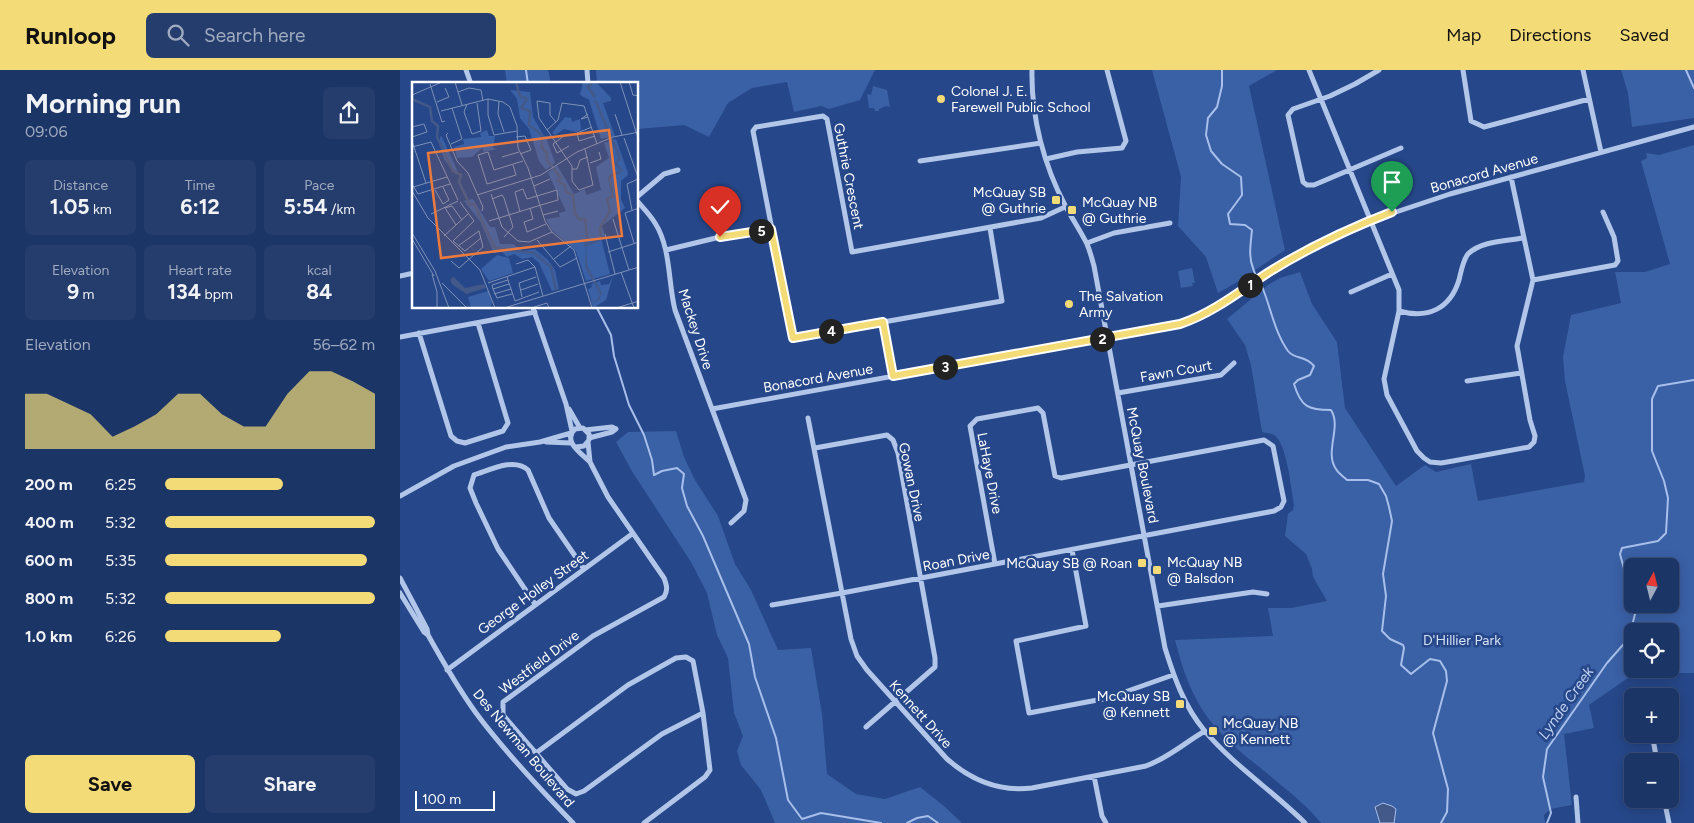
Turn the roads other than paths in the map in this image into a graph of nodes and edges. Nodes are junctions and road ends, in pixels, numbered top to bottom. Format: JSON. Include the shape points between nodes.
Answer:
{"nodes":[{"id":1,"x":466,"y":70,"type":"edge"},
{"id":2,"x":1032,"y":70,"type":"edge"},
{"id":3,"x":1107,"y":70,"type":"edge"},
{"id":4,"x":1309,"y":70,"type":"edge"},
{"id":5,"x":1378,"y":70,"type":"edge"},
{"id":6,"x":1464,"y":70,"type":"edge"},
{"id":7,"x":1583,"y":70,"type":"edge"},
{"id":8,"x":470,"y":82,"type":"edge"},
{"id":9,"x":1322,"y":99,"type":"junction"},
{"id":10,"x":1589,"y":99,"type":"junction"},
{"id":11,"x":1692,"y":127,"type":"edge"},
{"id":12,"x":1041,"y":143,"type":"junction"},
{"id":13,"x":1401,"y":148,"type":"dead end"},
{"id":14,"x":1601,"y":152,"type":"junction"},
{"id":15,"x":1046,"y":159,"type":"junction"},
{"id":16,"x":920,"y":161,"type":"dead end"},
{"id":17,"x":678,"y":170,"type":"dead end"},
{"id":18,"x":1350,"y":170,"type":"junction"},
{"id":19,"x":1511,"y":177,"type":"junction"},
{"id":20,"x":639,"y":195,"type":"edge"},
{"id":21,"x":639,"y":203,"type":"edge"},
{"id":22,"x":1065,"y":206,"type":"junction"},
{"id":23,"x":1603,"y":212,"type":"dead end"},
{"id":24,"x":1372,"y":220,"type":"junction"},
{"id":25,"x":1170,"y":223,"type":"dead end"},
{"id":26,"x":990,"y":228,"type":"junction"},
{"id":27,"x":771,"y":229,"type":"junction"},
{"id":28,"x":1523,"y":238,"type":"junction"},
{"id":29,"x":1087,"y":243,"type":"junction"},
{"id":30,"x":666,"y":250,"type":"junction"},
{"id":31,"x":1392,"y":274,"type":"junction"},
{"id":32,"x":1533,"y":280,"type":"junction"},
{"id":33,"x":1351,"y":292,"type":"dead end"},
{"id":34,"x":534,"y":310,"type":"edge"},
{"id":35,"x":1399,"y":311,"type":"junction"},
{"id":36,"x":883,"y":322,"type":"junction"},
{"id":37,"x":478,"y":323,"type":"junction"},
{"id":38,"x":419,"y":333,"type":"junction"},
{"id":39,"x":400,"y":337,"type":"edge"},
{"id":40,"x":1108,"y":338,"type":"junction"},
{"id":41,"x":1234,"y":363,"type":"dead end"},
{"id":42,"x":1521,"y":373,"type":"junction"},
{"id":43,"x":893,"y":376,"type":"junction"},
{"id":44,"x":1467,"y":381,"type":"dead end"},
{"id":45,"x":1118,"y":393,"type":"junction"},
{"id":46,"x":566,"y":404,"type":"junction"},
{"id":47,"x":712,"y":409,"type":"junction"},
{"id":48,"x":808,"y":418,"type":"dead end"},
{"id":49,"x":583,"y":429,"type":"junction"},
{"id":50,"x":572,"y":432,"type":"junction"},
{"id":51,"x":589,"y":440,"type":"junction"},
{"id":52,"x":540,"y":442,"type":"junction"},
{"id":53,"x":574,"y":445,"type":"junction"},
{"id":54,"x":815,"y":448,"type":"junction"},
{"id":55,"x":590,"y":462,"type":"junction"},
{"id":56,"x":1131,"y":465,"type":"junction"},
{"id":57,"x":400,"y":496,"type":"edge"},
{"id":58,"x":731,"y":523,"type":"dead end"},
{"id":59,"x":632,"y":534,"type":"junction"},
{"id":60,"x":1144,"y":536,"type":"junction"},
{"id":61,"x":1072,"y":550,"type":"junction"},
{"id":62,"x":995,"y":564,"type":"junction"},
{"id":63,"x":584,"y":569,"type":"junction"},
{"id":64,"x":400,"y":578,"type":"edge"},
{"id":65,"x":920,"y":578,"type":"junction"},
{"id":66,"x":842,"y":593,"type":"junction"},
{"id":67,"x":400,"y":594,"type":"edge"},
{"id":68,"x":1268,"y":594,"type":"dead end"},
{"id":69,"x":535,"y":604,"type":"junction"},
{"id":70,"x":772,"y":604,"type":"dead end"},
{"id":71,"x":1158,"y":606,"type":"junction"},
{"id":72,"x":428,"y":635,"type":"junction"},
{"id":73,"x":447,"y":670,"type":"junction"},
{"id":74,"x":1173,"y":675,"type":"junction"},
{"id":75,"x":895,"y":702,"type":"junction"},
{"id":76,"x":703,"y":713,"type":"junction"},
{"id":77,"x":866,"y":728,"type":"dead end"},
{"id":78,"x":1205,"y":731,"type":"junction"},
{"id":79,"x":536,"y":753,"type":"junction"},
{"id":80,"x":1094,"y":776,"type":"junction"},
{"id":81,"x":1576,"y":797,"type":"dead end"},
{"id":82,"x":1666,"y":808,"type":"edge"},
{"id":83,"x":573,"y":823,"type":"edge"},
{"id":84,"x":644,"y":823,"type":"edge"},
{"id":85,"x":1106,"y":823,"type":"edge"},
{"id":86,"x":1305,"y":823,"type":"edge"},
{"id":87,"x":1578,"y":823,"type":"edge"},
{"id":88,"x":1669,"y":823,"type":"edge"}],
"edges":[{"from":1,"to":8,"type":"street"},
{"from":2,"to":12,"type":"street","name":"McQuay Boulevard","via":[[1035,117]]},
{"from":3,"to":15,"type":"street","via":[[1126,141],[1122,148]]},
{"from":4,"to":9,"type":"street"},
{"from":5,"to":9,"type":"street"},
{"from":6,"to":10,"type":"street","via":[[1471,120],[1484,127]]},
{"from":7,"to":10,"type":"street"},
{"from":9,"to":18,"type":"street"},
{"from":9,"to":18,"type":"street","via":[[1293,109],[1288,115],[1304,182],[1314,185]]},
{"from":10,"to":14,"type":"street"},
{"from":11,"to":14,"type":"street","name":"Bonacord Avenue"},
{"from":12,"to":15,"type":"street","name":"McQuay Boulevard"},
{"from":12,"to":16,"type":"street"},
{"from":13,"to":18,"type":"street"},
{"from":14,"to":19,"type":"street","name":"Bonacord Avenue"},
{"from":15,"to":22,"type":"street","name":"McQuay Boulevard"},
{"from":17,"to":20,"type":"street","via":[[664,174]]},
{"from":18,"to":24,"type":"street"},
{"from":19,"to":24,"type":"street","name":"Bonacord Avenue"},
{"from":19,"to":28,"type":"street"},
{"from":21,"to":30,"type":"street","name":"Mackey Drive","via":[[656,224]]},
{"from":22,"to":26,"type":"street","name":"Guthrie Crescent","via":[[1041,218]]},
{"from":22,"to":29,"type":"street","name":"McQuay Boulevard"},
{"from":23,"to":32,"type":"street","via":[[1614,237],[1618,261],[1615,265]]},
{"from":24,"to":31,"type":"street"},
{"from":24,"to":40,"type":"street","name":"Bonacord Avenue","via":[[1303,252],[1194,320]]},
{"from":25,"to":29,"type":"street","via":[[1120,231]]},
{"from":26,"to":27,"type":"street","name":"Guthrie Crescent","via":[[852,252],[827,119],[823,116],[756,127],[753,131]]},
{"from":26,"to":36,"type":"street","name":"Guthrie Crescent","via":[[1002,301]]},
{"from":27,"to":30,"type":"street"},
{"from":27,"to":36,"type":"street","name":"Guthrie Crescent","via":[[793,338]]},
{"from":28,"to":32,"type":"street"},
{"from":28,"to":35,"type":"street","via":[[1487,244],[1466,256],[1456,290],[1436,310],[1423,314]]},
{"from":29,"to":40,"type":"street","name":"McQuay Boulevard"},
{"from":30,"to":47,"type":"street","name":"Mackey Drive","via":[[675,310]]},
{"from":31,"to":33,"type":"street"},
{"from":31,"to":35,"type":"street","via":[[1399,290]]},
{"from":32,"to":42,"type":"street","via":[[1517,346]]},
{"from":34,"to":37,"type":"street"},
{"from":34,"to":46,"type":"street"},
{"from":35,"to":42,"type":"street","via":[[1384,379],[1387,395],[1418,451],[1430,462],[1441,463],[1529,447],[1535,436]]},
{"from":36,"to":43,"type":"street"},
{"from":37,"to":38,"type":"street"},
{"from":37,"to":38,"type":"street","via":[[508,423],[502,431],[465,442],[451,436]]},
{"from":38,"to":39,"type":"street"},
{"from":40,"to":43,"type":"street","name":"Bonacord Avenue"},
{"from":40,"to":45,"type":"street","name":"McQuay Boulevard"},
{"from":41,"to":45,"type":"street","name":"Fawn Court","via":[[1221,375]]},
{"from":42,"to":44,"type":"street"},
{"from":43,"to":47,"type":"street","name":"Bonacord Avenue"},
{"from":45,"to":56,"type":"street","name":"McQuay Boulevard"},
{"from":46,"to":49,"type":"street"},
{"from":46,"to":50,"type":"street"},
{"from":47,"to":58,"type":"street","name":"Mackey Drive","via":[[746,500],[744,511]]},
{"from":48,"to":54,"type":"street","name":"Kennett Drive"},
{"from":49,"to":50,"type":"street"},
{"from":49,"to":51,"type":"street"},
{"from":49,"to":51,"type":"street","via":[[616,429]]},
{"from":50,"to":52,"type":"street"},
{"from":50,"to":53,"type":"street","via":[[570,438]]},
{"from":51,"to":53,"type":"street","via":[[584,446]]},
{"from":51,"to":55,"type":"street","name":"Westfield Drive"},
{"from":52,"to":53,"type":"street"},
{"from":52,"to":57,"type":"street","via":[[506,447],[454,466]]},
{"from":53,"to":55,"type":"street"},
{"from":54,"to":65,"type":"street","name":"Gowan Drive","via":[[887,435],[893,440]]},
{"from":54,"to":66,"type":"street","name":"Kennett Drive"},
{"from":55,"to":59,"type":"street","name":"Westfield Drive"},
{"from":56,"to":60,"type":"street","name":"McQuay Boulevard"},
{"from":56,"to":60,"type":"street","name":"Roan Drive","via":[[1264,440],[1273,446],[1284,501],[1274,511]]},
{"from":56,"to":62,"type":"street","name":"LaHaye Drive","via":[[1062,478],[1055,476],[1043,413],[1038,408],[977,419],[970,426]]},
{"from":59,"to":63,"type":"street","name":"George Holley Street"},
{"from":59,"to":79,"type":"street","name":"Westfield Drive","via":[[664,578],[667,586],[664,597],[593,636],[502,702],[503,715]]},
{"from":60,"to":61,"type":"street","name":"Roan Drive"},
{"from":60,"to":71,"type":"street","name":"McQuay Boulevard"},
{"from":61,"to":62,"type":"street","name":"Roan Drive"},
{"from":61,"to":74,"type":"street","via":[[1086,626],[1016,641],[1029,713],[1108,698]]},
{"from":62,"to":65,"type":"street","name":"Roan Drive"},
{"from":63,"to":69,"type":"street","name":"George Holley Street"},
{"from":63,"to":69,"type":"street","via":[[549,518],[528,470],[518,464],[508,464],[474,475],[470,488],[476,503],[498,549]]},
{"from":64,"to":72,"type":"street","name":"Des Newman Boulevard"},
{"from":65,"to":66,"type":"street","name":"Roan Drive"},
{"from":65,"to":75,"type":"street","via":[[935,666]]},
{"from":66,"to":70,"type":"street","name":"Roan Drive"},
{"from":66,"to":75,"type":"street","name":"Kennett Drive","via":[[857,656]]},
{"from":67,"to":72,"type":"street","name":"Des Newman Boulevard"},
{"from":68,"to":71,"type":"street","via":[[1253,592]]},
{"from":69,"to":73,"type":"street","name":"George Holley Street"},
{"from":71,"to":74,"type":"street","name":"McQuay Boulevard"},
{"from":72,"to":73,"type":"street","name":"Des Newman Boulevard"},
{"from":73,"to":83,"type":"street","name":"Des Newman Boulevard","via":[[478,715]]},
{"from":74,"to":78,"type":"street","name":"McQuay Boulevard"},
{"from":75,"to":77,"type":"street"},
{"from":75,"to":80,"type":"street","name":"Kennett Drive","via":[[958,769],[985,783],[1018,789]]},
{"from":76,"to":79,"type":"street","via":[[662,734],[576,794],[567,789]]},
{"from":76,"to":79,"type":"street","via":[[692,661],[676,658],[628,685]]},
{"from":76,"to":84,"type":"street","via":[[710,770]]},
{"from":78,"to":80,"type":"street","name":"Kennett Drive","via":[[1162,760]]},
{"from":78,"to":86,"type":"street","name":"McQuay Boulevard","via":[[1224,752]]},
{"from":80,"to":85,"type":"street"},
{"from":81,"to":87,"type":"street"},
{"from":82,"to":88,"type":"street"}]}
